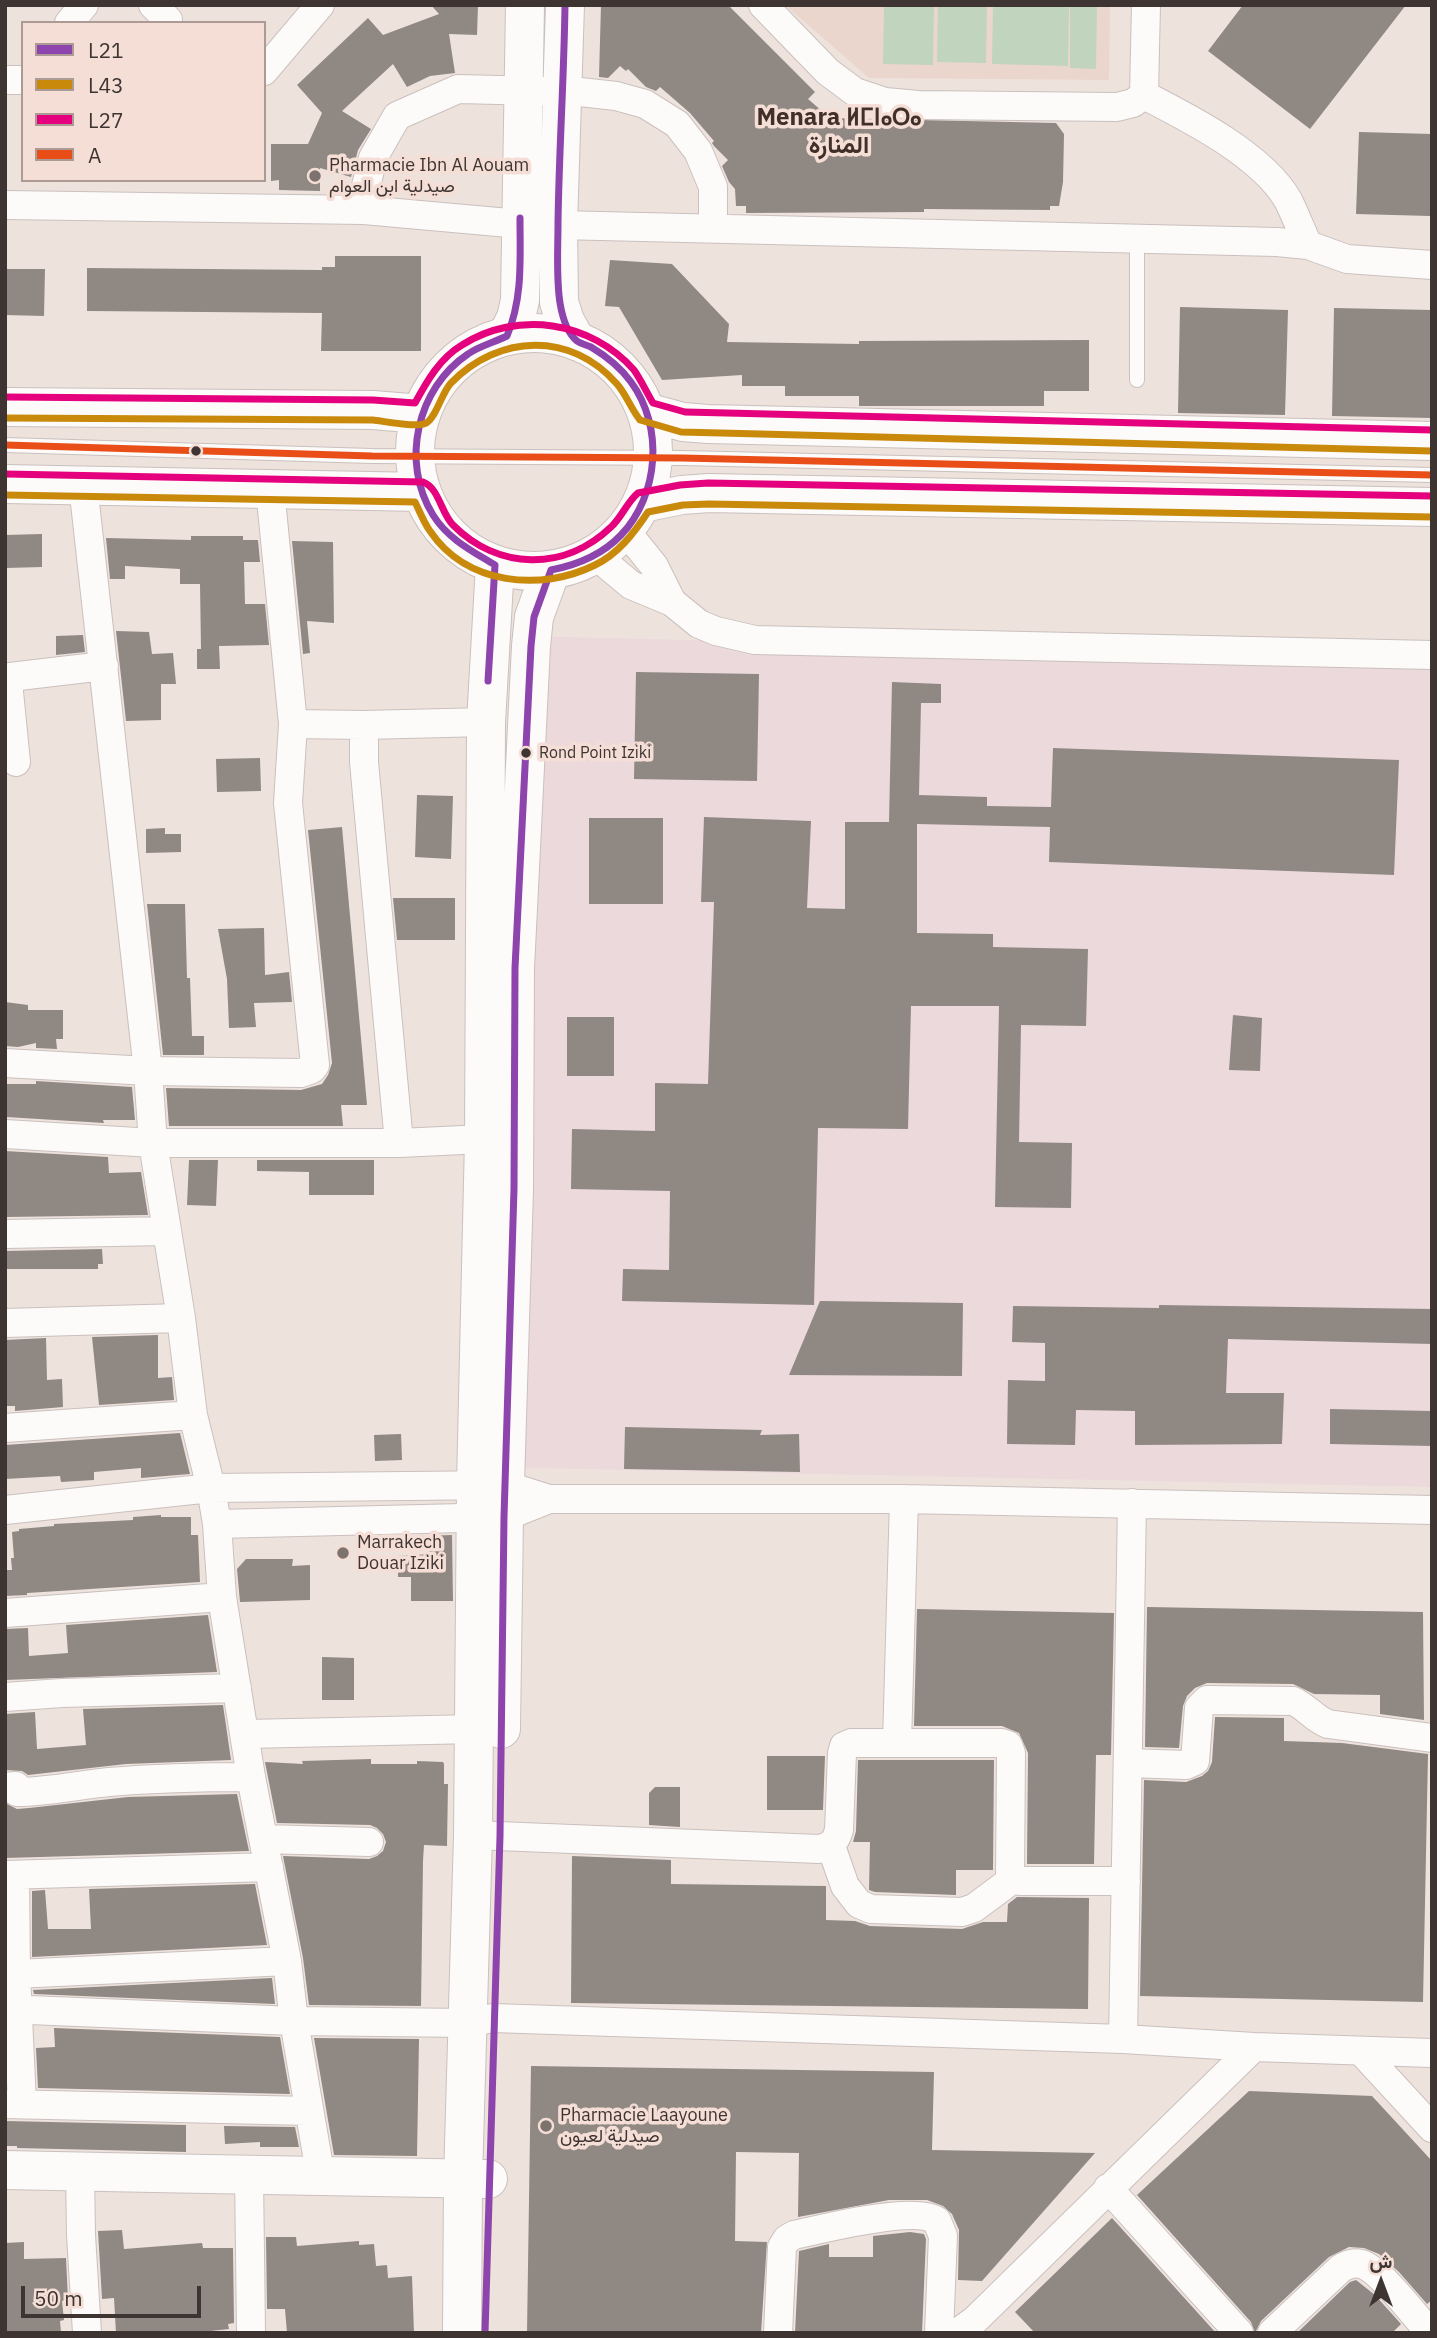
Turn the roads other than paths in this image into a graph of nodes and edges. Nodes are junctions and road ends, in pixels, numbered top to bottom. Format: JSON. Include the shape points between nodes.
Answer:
{"nodes":[{"id":1,"x":84,"y":5,"type":"edge"},
{"id":2,"x":320,"y":5,"type":"edge"},
{"id":3,"x":525,"y":5,"type":"edge"},
{"id":4,"x":565,"y":5,"type":"edge"},
{"id":5,"x":763,"y":5,"type":"edge"},
{"id":6,"x":1146,"y":5,"type":"edge"},
{"id":7,"x":71,"y":21,"type":"edge"},
{"id":8,"x":266,"y":69,"type":"edge"},
{"id":9,"x":523,"y":90,"type":"junction"},
{"id":10,"x":563,"y":91,"type":"junction"},
{"id":11,"x":1144,"y":95,"type":"junction"},
{"id":12,"x":5,"y":205,"type":"edge"},
{"id":13,"x":364,"y":210,"type":"junction"},
{"id":14,"x":520,"y":224,"type":"junction"},
{"id":15,"x":558,"y":225,"type":"junction"},
{"id":16,"x":713,"y":227,"type":"junction"},
{"id":17,"x":1137,"y":238,"type":"junction"},
{"id":18,"x":1308,"y":245,"type":"junction"},
{"id":19,"x":1432,"y":264,"type":"edge"},
{"id":20,"x":507,"y":336,"type":"junction"},
{"id":21,"x":576,"y":341,"type":"junction"},
{"id":22,"x":1137,"y":380,"type":"dead end"},
{"id":23,"x":5,"y":407,"type":"edge"},
{"id":24,"x":646,"y":412,"type":"junction"},
{"id":25,"x":421,"y":414,"type":"junction"},
{"id":26,"x":1432,"y":442,"type":"edge"},
{"id":27,"x":5,"y":445,"type":"edge"},
{"id":28,"x":654,"y":458,"type":"junction"},
{"id":29,"x":418,"y":474,"type":"junction"},
{"id":30,"x":1432,"y":475,"type":"edge"},
{"id":31,"x":5,"y":484,"type":"edge"},
{"id":32,"x":83,"y":485,"type":"junction"},
{"id":33,"x":270,"y":489,"type":"junction"},
{"id":34,"x":1432,"y":507,"type":"edge"},
{"id":35,"x":634,"y":517,"type":"junction"},
{"id":36,"x":595,"y":555,"type":"junction"},
{"id":37,"x":495,"y":565,"type":"junction"},
{"id":38,"x":551,"y":570,"type":"junction"},
{"id":39,"x":672,"y":602,"type":"junction"},
{"id":40,"x":1432,"y":655,"type":"edge"},
{"id":41,"x":104,"y":666,"type":"junction"},
{"id":42,"x":486,"y":722,"type":"junction"},
{"id":43,"x":293,"y":724,"type":"junction"},
{"id":44,"x":364,"y":725,"type":"junction"},
{"id":45,"x":16,"y":762,"type":"dead end"},
{"id":46,"x":5,"y":1063,"type":"edge"},
{"id":47,"x":148,"y":1071,"type":"junction"},
{"id":48,"x":5,"y":1134,"type":"edge"},
{"id":49,"x":484,"y":1139,"type":"junction"},
{"id":50,"x":153,"y":1143,"type":"junction"},
{"id":51,"x":399,"y":1143,"type":"junction"},
{"id":52,"x":167,"y":1231,"type":"junction"},
{"id":53,"x":5,"y":1234,"type":"edge"},
{"id":54,"x":181,"y":1318,"type":"junction"},
{"id":55,"x":5,"y":1323,"type":"edge"},
{"id":56,"x":193,"y":1415,"type":"junction"},
{"id":57,"x":5,"y":1428,"type":"edge"},
{"id":58,"x":211,"y":1488,"type":"junction"},
{"id":59,"x":904,"y":1499,"type":"junction"},
{"id":60,"x":490,"y":1500,"type":"junction"},
{"id":61,"x":1132,"y":1503,"type":"junction"},
{"id":62,"x":5,"y":1510,"type":"edge"},
{"id":63,"x":1432,"y":1510,"type":"edge"},
{"id":64,"x":217,"y":1524,"type":"junction"},
{"id":65,"x":222,"y":1597,"type":"junction"},
{"id":66,"x":5,"y":1613,"type":"edge"},
{"id":67,"x":237,"y":1688,"type":"junction"},
{"id":68,"x":5,"y":1697,"type":"edge"},
{"id":69,"x":475,"y":1729,"type":"junction"},
{"id":70,"x":246,"y":1734,"type":"junction"},
{"id":71,"x":1432,"y":1738,"type":"edge"},
{"id":72,"x":897,"y":1743,"type":"junction"},
{"id":73,"x":1128,"y":1763,"type":"junction"},
{"id":74,"x":251,"y":1777,"type":"junction"},
{"id":75,"x":5,"y":1787,"type":"edge"},
{"id":76,"x":487,"y":1836,"type":"junction"},
{"id":77,"x":264,"y":1839,"type":"junction"},
{"id":78,"x":369,"y":1842,"type":"dead end"},
{"id":79,"x":831,"y":1846,"type":"junction"},
{"id":80,"x":269,"y":1867,"type":"junction"},
{"id":81,"x":10,"y":1875,"type":"edge"},
{"id":82,"x":1013,"y":1879,"type":"junction"},
{"id":83,"x":1126,"y":1881,"type":"junction"},
{"id":84,"x":287,"y":1961,"type":"junction"},
{"id":85,"x":16,"y":1974,"type":"junction"},
{"id":86,"x":12,"y":2009,"type":"edge"},
{"id":87,"x":480,"y":2020,"type":"junction"},
{"id":88,"x":294,"y":2021,"type":"junction"},
{"id":89,"x":1123,"y":2039,"type":"junction"},
{"id":90,"x":1254,"y":2047,"type":"junction"},
{"id":91,"x":1361,"y":2050,"type":"junction"},
{"id":92,"x":1432,"y":2053,"type":"edge"},
{"id":93,"x":14,"y":2104,"type":"edge"},
{"id":94,"x":308,"y":2111,"type":"junction"},
{"id":95,"x":1432,"y":2128,"type":"edge"},
{"id":96,"x":5,"y":2170,"type":"edge"},
{"id":97,"x":80,"y":2171,"type":"junction"},
{"id":98,"x":249,"y":2174,"type":"junction"},
{"id":99,"x":321,"y":2178,"type":"junction"},
{"id":100,"x":475,"y":2179,"type":"junction"},
{"id":101,"x":1108,"y":2188,"type":"junction"},
{"id":102,"x":87,"y":2333,"type":"edge"},
{"id":103,"x":251,"y":2333,"type":"edge"},
{"id":104,"x":462,"y":2333,"type":"edge"},
{"id":105,"x":485,"y":2333,"type":"edge"},
{"id":106,"x":778,"y":2333,"type":"edge"},
{"id":107,"x":939,"y":2333,"type":"edge"},
{"id":108,"x":957,"y":2333,"type":"edge"},
{"id":109,"x":1239,"y":2333,"type":"edge"},
{"id":110,"x":1272,"y":2333,"type":"edge"},
{"id":111,"x":1430,"y":2333,"type":"edge"}],
"edges":[{"from":1,"to":7,"type":"street"},
{"from":2,"to":8,"type":"street"},
{"from":3,"to":9,"type":"street"},
{"from":4,"to":10,"type":"street"},
{"from":5,"to":11,"type":"street","via":[[828,72],[856,92],[885,102],[1117,107]]},
{"from":6,"to":11,"type":"street"},
{"from":9,"to":10,"type":"street"},
{"from":9,"to":13,"type":"street","via":[[458,89],[397,116],[373,158]]},
{"from":9,"to":14,"type":"street"},
{"from":10,"to":15,"type":"street"},
{"from":10,"to":16,"type":"street","via":[[645,104],[677,124],[698,151],[713,187]]},
{"from":11,"to":18,"type":"street","via":[[1233,147],[1273,180]]},
{"from":12,"to":13,"type":"street"},
{"from":13,"to":14,"type":"street"},
{"from":14,"to":20,"type":"street","via":[[520,300]]},
{"from":15,"to":16,"type":"street"},
{"from":15,"to":21,"type":"street","via":[[559,302]]},
{"from":16,"to":17,"type":"street"},
{"from":17,"to":18,"type":"street"},
{"from":17,"to":22,"type":"lane"},
{"from":18,"to":19,"type":"street","via":[[1347,259]]},
{"from":20,"to":21,"type":"street","via":[[547,334]]},
{"from":20,"to":25,"type":"street","via":[[457,361],[436,385]]},
{"from":21,"to":24,"type":"street","via":[[602,354],[622,372]]},
{"from":23,"to":25,"type":"street"},
{"from":24,"to":26,"type":"street","via":[[708,424]]},
{"from":24,"to":28,"type":"street"},
{"from":25,"to":29,"type":"street","via":[[415,439]]},
{"from":27,"to":29,"type":"lane"},
{"from":28,"to":29,"type":"lane"},
{"from":28,"to":30,"type":"lane"},
{"from":28,"to":35,"type":"street","via":[[650,481]]},
{"from":29,"to":33,"type":"street"},
{"from":29,"to":37,"type":"street","via":[[433,517],[450,538]]},
{"from":31,"to":32,"type":"street"},
{"from":32,"to":33,"type":"street"},
{"from":32,"to":41,"type":"street"},
{"from":33,"to":43,"type":"street"},
{"from":34,"to":35,"type":"street","via":[[709,493]]},
{"from":35,"to":36,"type":"street"},
{"from":35,"to":39,"type":"street"},
{"from":36,"to":38,"type":"street"},
{"from":36,"to":39,"type":"street","via":[[631,585]]},
{"from":37,"to":38,"type":"street"},
{"from":37,"to":42,"type":"street"},
{"from":38,"to":60,"type":"street","via":[[534,617],[529,686],[515,968],[514,1189]]},
{"from":39,"to":40,"type":"street","via":[[699,624],[755,640]]},
{"from":41,"to":45,"type":"street","via":[[10,677]]},
{"from":41,"to":47,"type":"street"},
{"from":42,"to":44,"type":"street"},
{"from":42,"to":49,"type":"street"},
{"from":43,"to":44,"type":"street"},
{"from":43,"to":47,"type":"street","via":[[288,803],[316,1065],[301,1073]]},
{"from":44,"to":51,"type":"street"},
{"from":46,"to":47,"type":"street"},
{"from":47,"to":50,"type":"street"},
{"from":48,"to":50,"type":"street"},
{"from":49,"to":51,"type":"street"},
{"from":49,"to":60,"type":"street"},
{"from":50,"to":51,"type":"street"},
{"from":50,"to":52,"type":"street"},
{"from":52,"to":53,"type":"street"},
{"from":52,"to":54,"type":"street"},
{"from":54,"to":55,"type":"street"},
{"from":54,"to":56,"type":"street"},
{"from":56,"to":57,"type":"street"},
{"from":56,"to":58,"type":"street"},
{"from":58,"to":60,"type":"street"},
{"from":58,"to":62,"type":"street"},
{"from":58,"to":64,"type":"street"},
{"from":59,"to":60,"type":"street"},
{"from":59,"to":61,"type":"street"},
{"from":59,"to":72,"type":"street"},
{"from":60,"to":64,"type":"street"},
{"from":60,"to":69,"type":"street"},
{"from":60,"to":76,"type":"street"},
{"from":61,"to":63,"type":"street"},
{"from":61,"to":73,"type":"street"},
{"from":64,"to":65,"type":"street"},
{"from":65,"to":66,"type":"street"},
{"from":65,"to":67,"type":"street"},
{"from":67,"to":68,"type":"street"},
{"from":67,"to":70,"type":"street"},
{"from":69,"to":70,"type":"street"},
{"from":69,"to":76,"type":"street"},
{"from":70,"to":74,"type":"street"},
{"from":71,"to":73,"type":"street","via":[[1328,1724],[1293,1701],[1207,1700],[1199,1708],[1195,1761],[1186,1765]]},
{"from":72,"to":79,"type":"street","via":[[844,1746],[839,1830]]},
{"from":72,"to":82,"type":"street","via":[[1008,1745],[1008,1874]]},
{"from":73,"to":83,"type":"street"},
{"from":74,"to":75,"type":"street","via":[[108,1782],[35,1792]]},
{"from":74,"to":77,"type":"street"},
{"from":76,"to":79,"type":"street"},
{"from":76,"to":87,"type":"street"},
{"from":77,"to":78,"type":"street"},
{"from":77,"to":80,"type":"street"},
{"from":79,"to":82,"type":"street","via":[[845,1886],[859,1904],[871,1909],[962,1912]]},
{"from":80,"to":81,"type":"street"},
{"from":80,"to":84,"type":"street"},
{"from":81,"to":85,"type":"street"},
{"from":82,"to":83,"type":"street"},
{"from":83,"to":89,"type":"street"},
{"from":84,"to":85,"type":"street"},
{"from":84,"to":88,"type":"street"},
{"from":85,"to":86,"type":"street"},
{"from":86,"to":88,"type":"street"},
{"from":86,"to":93,"type":"street"},
{"from":87,"to":88,"type":"street"},
{"from":87,"to":89,"type":"street"},
{"from":87,"to":100,"type":"street"},
{"from":88,"to":94,"type":"street"},
{"from":89,"to":90,"type":"street"},
{"from":90,"to":91,"type":"street"},
{"from":90,"to":101,"type":"street"},
{"from":91,"to":92,"type":"street"},
{"from":91,"to":95,"type":"street"},
{"from":93,"to":94,"type":"street"},
{"from":94,"to":99,"type":"street"},
{"from":96,"to":97,"type":"street"},
{"from":97,"to":98,"type":"street"},
{"from":97,"to":102,"type":"street"},
{"from":98,"to":99,"type":"street"},
{"from":98,"to":103,"type":"street"},
{"from":99,"to":100,"type":"street"},
{"from":100,"to":104,"type":"street"},
{"from":100,"to":105,"type":"street"},
{"from":101,"to":108,"type":"street"},
{"from":101,"to":109,"type":"street"},
{"from":106,"to":107,"type":"street","via":[[782,2247],[787,2239],[878,2218],[926,2216],[937,2221],[943,2236]]},
{"from":110,"to":111,"type":"street","via":[[1340,2269],[1359,2263],[1381,2278]]}]}
